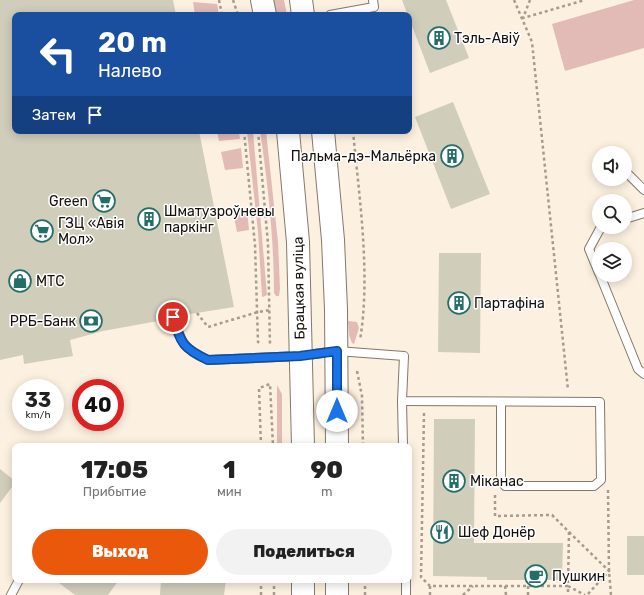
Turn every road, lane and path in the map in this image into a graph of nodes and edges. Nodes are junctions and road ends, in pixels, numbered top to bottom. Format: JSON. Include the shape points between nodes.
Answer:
{"nodes":[{"id":1,"x":219,"y":0,"type":"edge"},
{"id":2,"x":233,"y":0,"type":"edge"},
{"id":3,"x":262,"y":0,"type":"edge"},
{"id":4,"x":300,"y":0,"type":"edge"},
{"id":5,"x":373,"y":0,"type":"edge"},
{"id":6,"x":514,"y":0,"type":"edge"},
{"id":7,"x":530,"y":0,"type":"edge"},
{"id":8,"x":585,"y":0,"type":"edge"},
{"id":9,"x":221,"y":12,"type":"edge"},
{"id":10,"x":237,"y":12,"type":"edge"},
{"id":11,"x":264,"y":12,"type":"edge"},
{"id":12,"x":302,"y":12,"type":"edge"},
{"id":13,"x":346,"y":12,"type":"edge"},
{"id":14,"x":523,"y":18,"type":"junction"},
{"id":15,"x":244,"y":134,"type":"edge"},
{"id":16,"x":258,"y":134,"type":"edge"},
{"id":17,"x":288,"y":134,"type":"edge"},
{"id":18,"x":323,"y":134,"type":"edge"},
{"id":19,"x":353,"y":134,"type":"edge"},
{"id":20,"x":632,"y":178,"type":"edge"},
{"id":21,"x":644,"y":190,"type":"edge"},
{"id":22,"x":644,"y":213,"type":"edge"},
{"id":23,"x":632,"y":217,"type":"edge"},
{"id":24,"x":592,"y":244,"type":"edge"},
{"id":25,"x":592,"y":256,"type":"edge"},
{"id":26,"x":602,"y":282,"type":"edge"},
{"id":27,"x":270,"y":310,"type":"junction"},
{"id":28,"x":258,"y":312,"type":"junction"},
{"id":29,"x":197,"y":313,"type":"dead end"},
{"id":30,"x":173,"y":317,"type":"dead end"},
{"id":31,"x":358,"y":346,"type":"dead end"},
{"id":32,"x":337,"y":351,"type":"junction"},
{"id":33,"x":300,"y":356,"type":"junction"},
{"id":34,"x":357,"y":370,"type":"dead end"},
{"id":35,"x":644,"y":374,"type":"edge"},
{"id":36,"x":402,"y":402,"type":"junction"},
{"id":37,"x":501,"y":402,"type":"junction"},
{"id":38,"x":569,"y":402,"type":"junction"},
{"id":39,"x":432,"y":411,"type":"dead end"},
{"id":40,"x":261,"y":443,"type":"edge"},
{"id":41,"x":273,"y":443,"type":"edge"},
{"id":42,"x":303,"y":443,"type":"edge"},
{"id":43,"x":337,"y":443,"type":"edge"},
{"id":44,"x":363,"y":443,"type":"edge"},
{"id":45,"x":403,"y":443,"type":"edge"},
{"id":46,"x":608,"y":488,"type":"dead end"},
{"id":47,"x":495,"y":492,"type":"dead end"},
{"id":48,"x":569,"y":532,"type":"junction"},
{"id":49,"x":609,"y":571,"type":"junction"},
{"id":50,"x":17,"y":583,"type":"edge"},
{"id":51,"x":261,"y":583,"type":"edge"},
{"id":52,"x":274,"y":583,"type":"edge"},
{"id":53,"x":303,"y":583,"type":"edge"},
{"id":54,"x":337,"y":583,"type":"edge"},
{"id":55,"x":365,"y":583,"type":"edge"},
{"id":56,"x":406,"y":583,"type":"edge"},
{"id":57,"x":430,"y":586,"type":"junction"},
{"id":58,"x":473,"y":586,"type":"junction"},
{"id":59,"x":505,"y":586,"type":"junction"},
{"id":60,"x":528,"y":586,"type":"junction"},
{"id":61,"x":568,"y":586,"type":"junction"},
{"id":62,"x":11,"y":595,"type":"edge"},
{"id":63,"x":260,"y":595,"type":"edge"},
{"id":64,"x":274,"y":595,"type":"edge"},
{"id":65,"x":303,"y":595,"type":"edge"},
{"id":66,"x":337,"y":595,"type":"edge"},
{"id":67,"x":365,"y":595,"type":"edge"},
{"id":68,"x":406,"y":595,"type":"edge"},
{"id":69,"x":430,"y":595,"type":"edge"},
{"id":70,"x":463,"y":595,"type":"edge"},
{"id":71,"x":506,"y":595,"type":"edge"},
{"id":72,"x":528,"y":595,"type":"edge"},
{"id":73,"x":568,"y":595,"type":"edge"},
{"id":74,"x":586,"y":595,"type":"edge"},
{"id":75,"x":611,"y":595,"type":"edge"}],
"edges":[{"from":1,"to":9,"type":"path"},
{"from":2,"to":10,"type":"path"},
{"from":3,"to":11,"type":"street"},
{"from":4,"to":12,"type":"street"},
{"from":5,"to":13,"type":"lane","via":[[374,7]]},
{"from":6,"to":14,"type":"path"},
{"from":7,"to":14,"type":"path"},
{"from":8,"to":14,"type":"path"},
{"from":14,"to":38,"type":"path","via":[[532,42]]},
{"from":15,"to":28,"type":"path","via":[[255,245]]},
{"from":16,"to":27,"type":"path","via":[[268,244]]},
{"from":17,"to":33,"type":"street","name":"Брацкая вуліца","via":[[298,242]]},
{"from":18,"to":32,"type":"street","via":[[333,240]]},
{"from":19,"to":31,"type":"path","via":[[363,238],[363,318]]},
{"from":20,"to":21,"type":"lane"},
{"from":22,"to":23,"type":"lane"},
{"from":24,"to":25,"type":"lane","via":[[589,249]]},
{"from":26,"to":35,"type":"lane","via":[[638,369]]},
{"from":27,"to":28,"type":"path"},
{"from":27,"to":28,"type":"path","via":[[270,347],[258,342]]},
{"from":28,"to":29,"type":"path","via":[[208,327]]},
{"from":30,"to":33,"type":"lane","via":[[184,345],[208,360]]},
{"from":32,"to":33,"type":"lane"},
{"from":32,"to":36,"type":"lane","via":[[404,356]]},
{"from":32,"to":43,"type":"street"},
{"from":33,"to":42,"type":"street","name":"Брацкая вуліца"},
{"from":34,"to":44,"type":"path","via":[[362,396]]},
{"from":36,"to":37,"type":"lane"},
{"from":36,"to":45,"type":"lane"},
{"from":37,"to":38,"type":"lane"},
{"from":37,"to":38,"type":"lane","via":[[501,479],[505,486],[594,486],[601,480],[600,402]]},
{"from":39,"to":57,"type":"path","via":[[424,412],[421,577]]},
{"from":40,"to":41,"type":"path","via":[[260,388],[270,384]]},
{"from":46,"to":49,"type":"path"},
{"from":47,"to":48,"type":"path","via":[[495,516],[552,515]]},
{"from":48,"to":49,"type":"path"},
{"from":48,"to":61,"type":"path"},
{"from":49,"to":74,"type":"path"},
{"from":49,"to":75,"type":"path"},
{"from":50,"to":62,"type":"lane"},
{"from":51,"to":63,"type":"path"},
{"from":52,"to":64,"type":"path"},
{"from":53,"to":65,"type":"street"},
{"from":54,"to":66,"type":"street"},
{"from":55,"to":67,"type":"path"},
{"from":56,"to":68,"type":"lane"},
{"from":57,"to":58,"type":"path"},
{"from":57,"to":69,"type":"path"},
{"from":58,"to":59,"type":"path"},
{"from":58,"to":70,"type":"path"},
{"from":59,"to":60,"type":"path"},
{"from":59,"to":71,"type":"path"},
{"from":60,"to":61,"type":"path"},
{"from":60,"to":72,"type":"path"},
{"from":61,"to":73,"type":"path"},
{"from":61,"to":74,"type":"path"}]}
